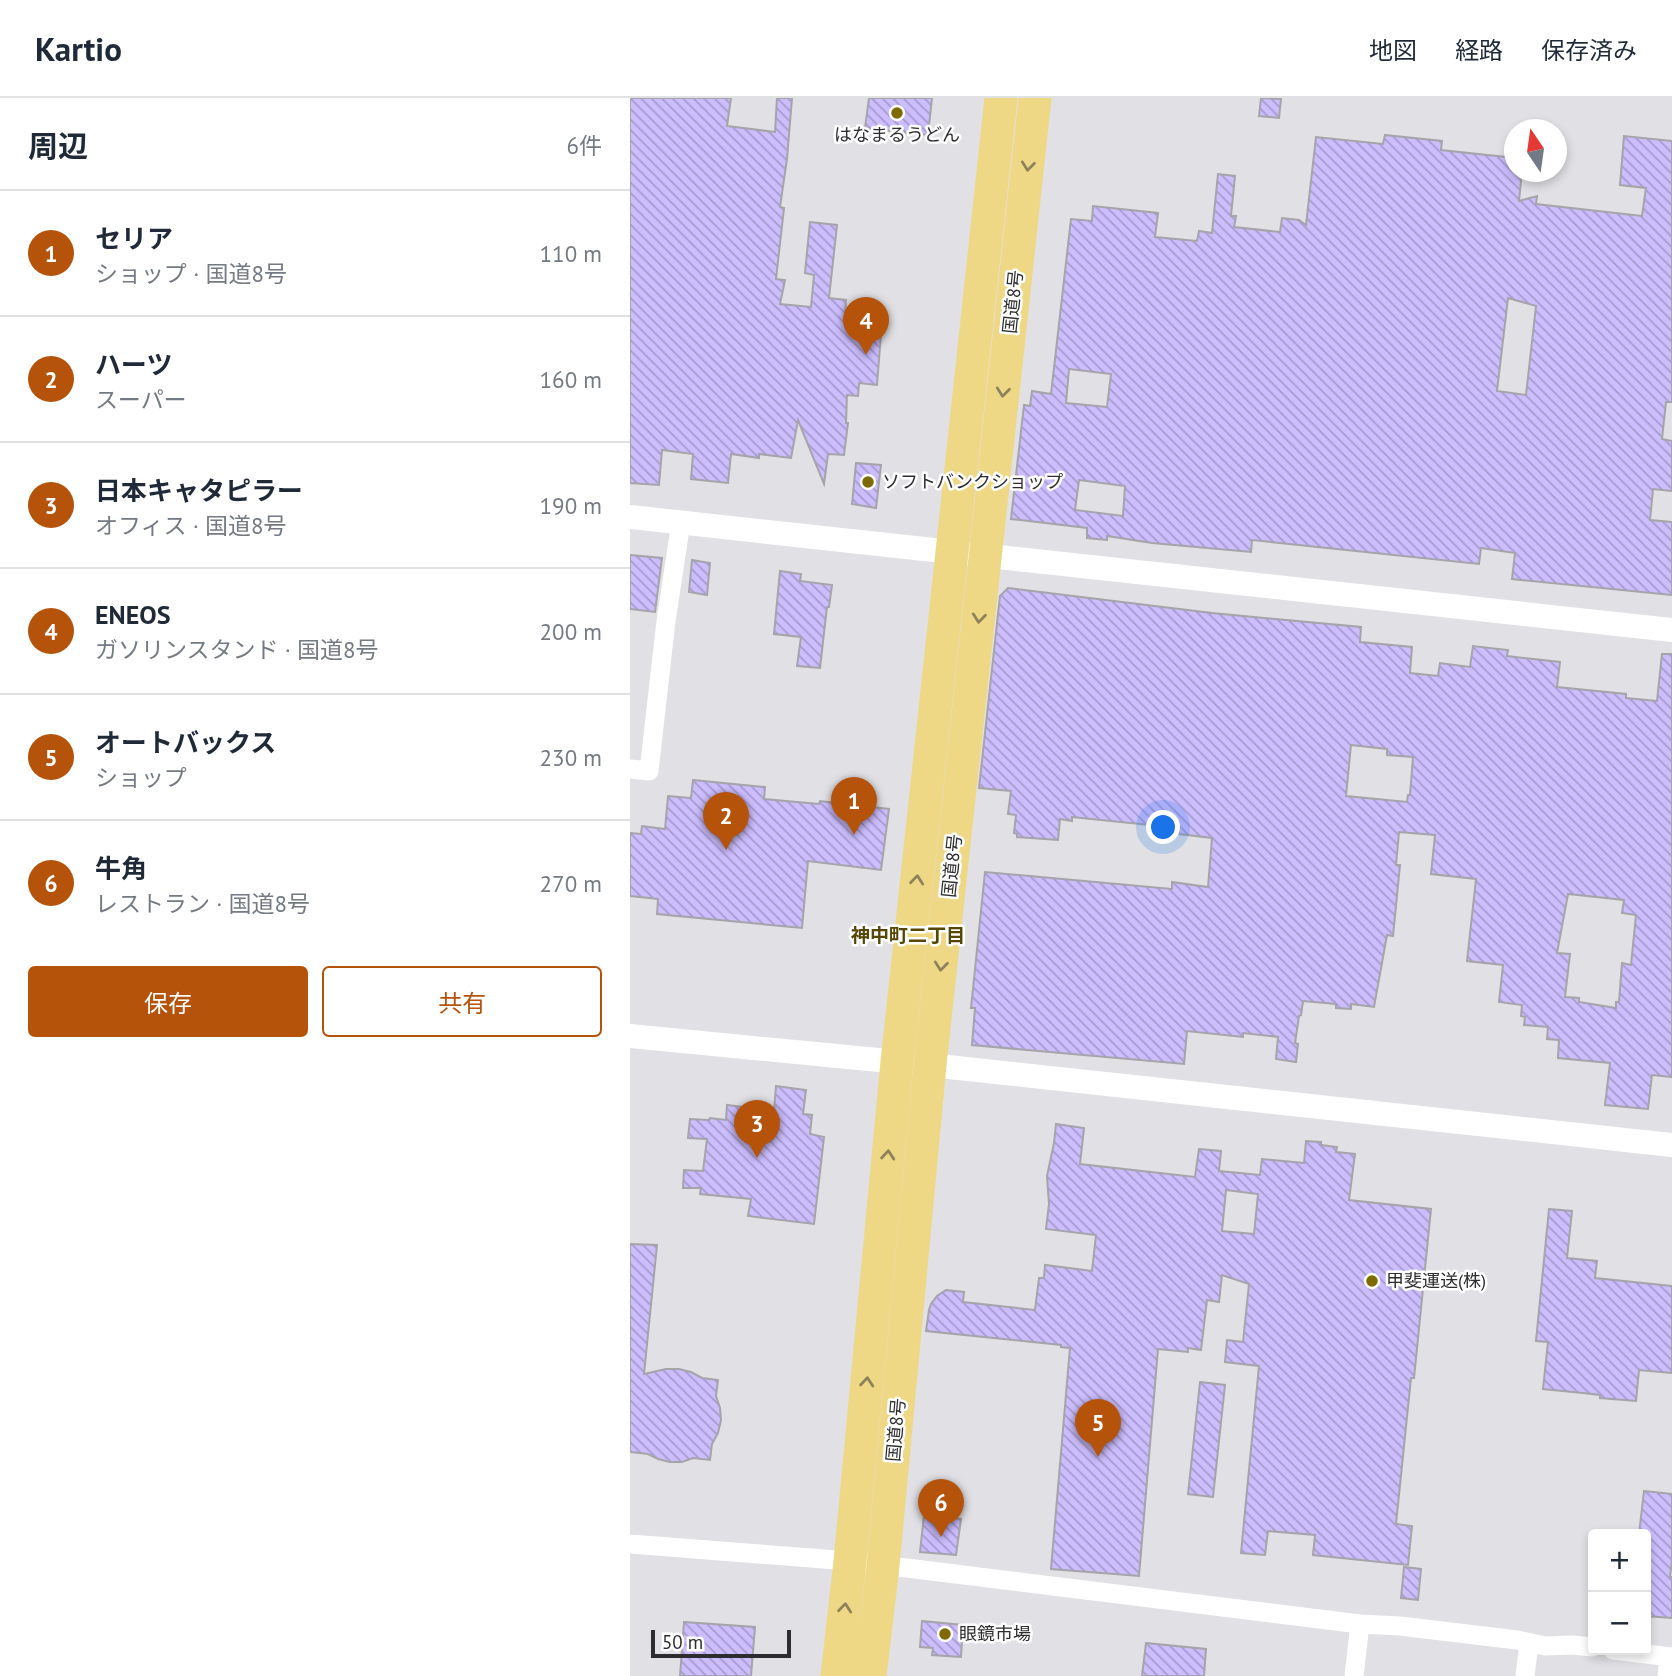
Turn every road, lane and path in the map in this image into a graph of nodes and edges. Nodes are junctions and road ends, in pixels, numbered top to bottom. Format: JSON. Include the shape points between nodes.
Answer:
{"nodes":[{"id":1,"x":1001,"y":98,"type":"edge"},
{"id":2,"x":1035,"y":98,"type":"edge"},
{"id":3,"x":630,"y":517,"type":"edge"},
{"id":4,"x":681,"y":522,"type":"junction"},
{"id":5,"x":952,"y":553,"type":"junction"},
{"id":6,"x":986,"y":556,"type":"junction"},
{"id":7,"x":1672,"y":630,"type":"edge"},
{"id":8,"x":630,"y":769,"type":"edge"},
{"id":9,"x":630,"y":1036,"type":"edge"},
{"id":10,"x":897,"y":1062,"type":"junction"},
{"id":11,"x":930,"y":1065,"type":"junction"},
{"id":12,"x":1672,"y":1144,"type":"edge"},
{"id":13,"x":630,"y":1544,"type":"edge"},
{"id":14,"x":850,"y":1560,"type":"junction"},
{"id":15,"x":883,"y":1566,"type":"junction"},
{"id":16,"x":1360,"y":1624,"type":"junction"},
{"id":17,"x":1529,"y":1643,"type":"junction"},
{"id":18,"x":1588,"y":1647,"type":"edge"},
{"id":19,"x":1635,"y":1655,"type":"edge"},
{"id":20,"x":1669,"y":1663,"type":"edge"},
{"id":21,"x":837,"y":1676,"type":"edge"},
{"id":22,"x":870,"y":1676,"type":"edge"},
{"id":23,"x":1354,"y":1676,"type":"edge"},
{"id":24,"x":1525,"y":1676,"type":"edge"}],
"edges":[{"from":1,"to":5,"type":"highway","name":"国道8号"},
{"from":2,"to":6,"type":"highway","name":"国道8号","one_way":true},
{"from":3,"to":4,"type":"street"},
{"from":4,"to":5,"type":"street"},
{"from":4,"to":8,"type":"street","via":[[649,771]]},
{"from":5,"to":6,"type":"street"},
{"from":10,"to":5,"type":"highway","name":"国道8号","one_way":true},
{"from":6,"to":7,"type":"street"},
{"from":6,"to":11,"type":"highway","name":"国道8号","one_way":true},
{"from":9,"to":10,"type":"street"},
{"from":10,"to":11,"type":"street"},
{"from":14,"to":10,"type":"highway","name":"国道8号","one_way":true},
{"from":11,"to":12,"type":"street"},
{"from":11,"to":15,"type":"highway","name":"国道8号"},
{"from":13,"to":14,"type":"street"},
{"from":14,"to":15,"type":"street"},
{"from":21,"to":14,"type":"highway","name":"国道8号","one_way":true},
{"from":15,"to":16,"type":"street"},
{"from":15,"to":22,"type":"highway","name":"国道8号"},
{"from":16,"to":17,"type":"street"},
{"from":16,"to":23,"type":"street"},
{"from":17,"to":18,"type":"street"},
{"from":17,"to":24,"type":"street"},
{"from":19,"to":20,"type":"street"}]}
